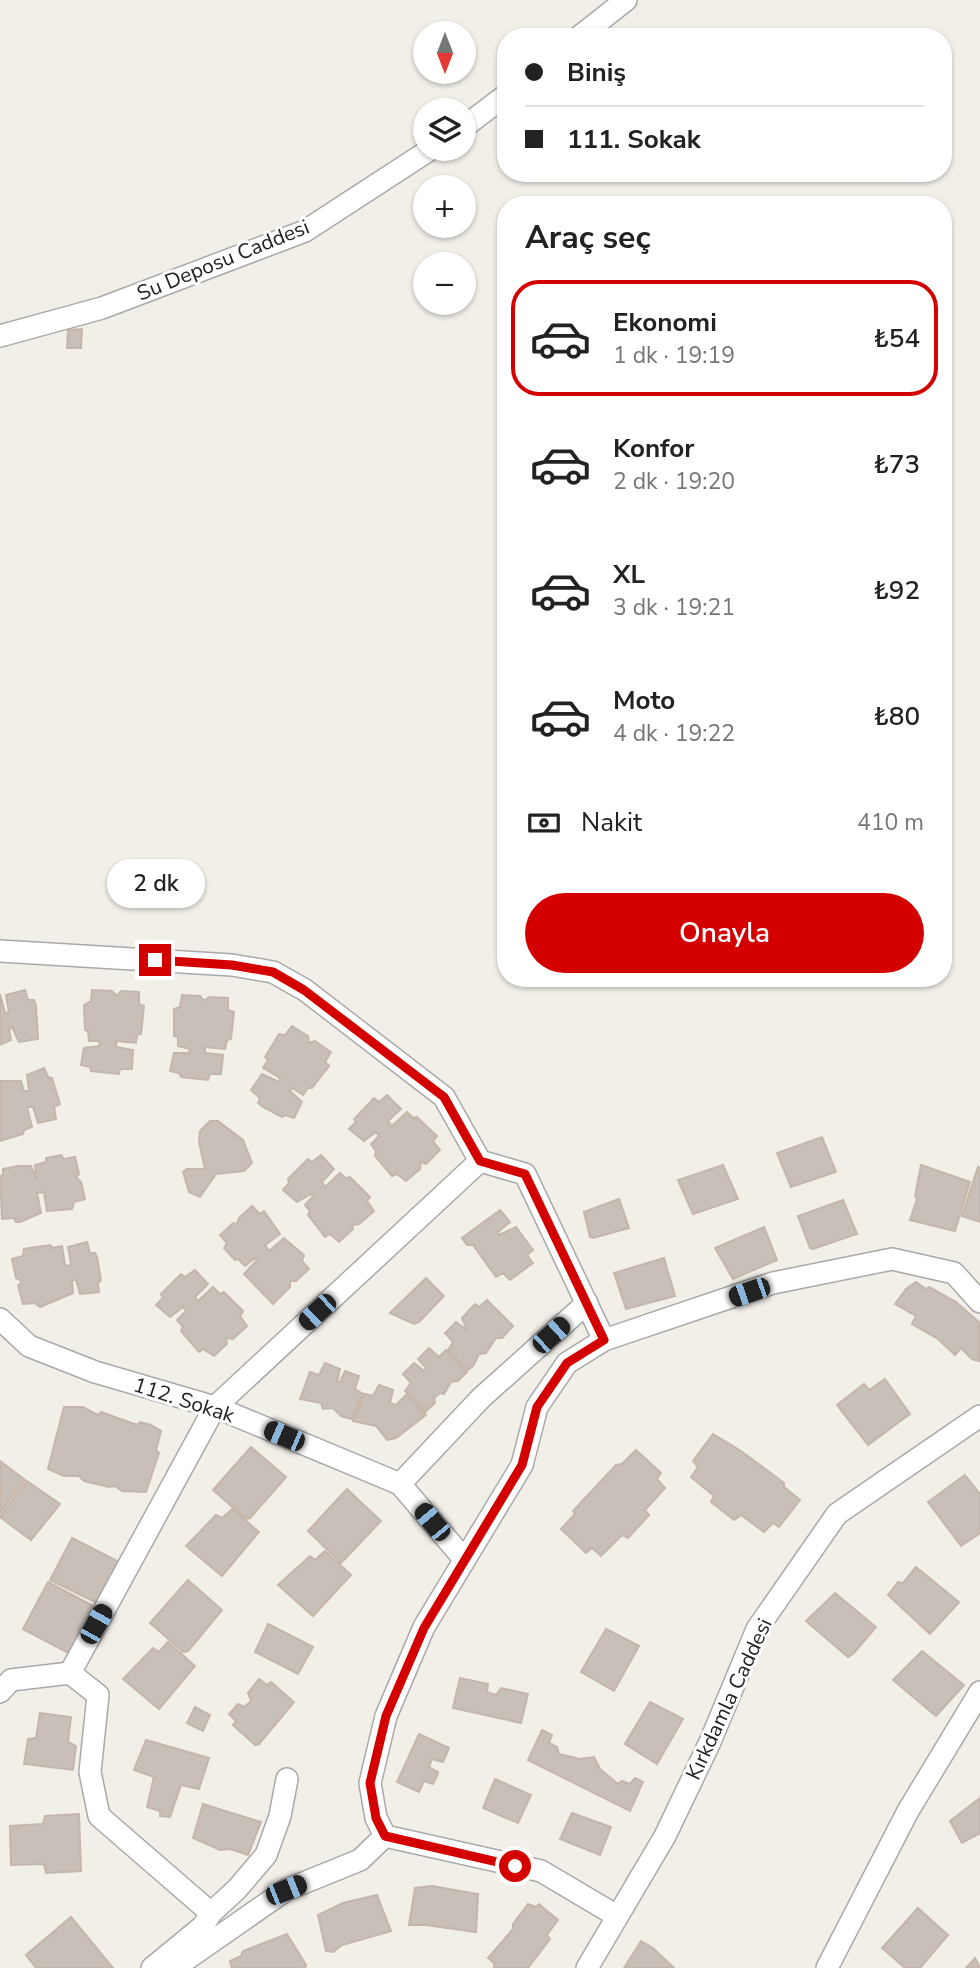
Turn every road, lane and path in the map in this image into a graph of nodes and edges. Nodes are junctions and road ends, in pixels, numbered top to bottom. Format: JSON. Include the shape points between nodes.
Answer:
{"nodes":[{"id":1,"x":626,"y":0,"type":"edge"},
{"id":2,"x":590,"y":28,"type":"edge"},
{"id":3,"x":497,"y":102,"type":"edge"},
{"id":4,"x":476,"y":118,"type":"edge"},
{"id":5,"x":413,"y":161,"type":"edge"},
{"id":6,"x":0,"y":336,"type":"edge"},
{"id":7,"x":0,"y":951,"type":"edge"},
{"id":8,"x":480,"y":1161,"type":"junction"},
{"id":9,"x":980,"y":1302,"type":"edge"},
{"id":10,"x":587,"y":1303,"type":"junction"},
{"id":11,"x":0,"y":1319,"type":"edge"},
{"id":12,"x":604,"y":1340,"type":"junction"},
{"id":13,"x":215,"y":1407,"type":"junction"},
{"id":14,"x":980,"y":1416,"type":"edge"},
{"id":15,"x":400,"y":1484,"type":"junction"},
{"id":16,"x":464,"y":1559,"type":"junction"},
{"id":17,"x":70,"y":1672,"type":"junction"},
{"id":18,"x":0,"y":1692,"type":"edge"},
{"id":19,"x":980,"y":1692,"type":"edge"},
{"id":20,"x":287,"y":1779,"type":"dead end"},
{"id":21,"x":385,"y":1836,"type":"junction"},
{"id":22,"x":211,"y":1913,"type":"junction"},
{"id":23,"x":617,"y":1916,"type":"junction"},
{"id":24,"x":152,"y":1968,"type":"edge"},
{"id":25,"x":174,"y":1968,"type":"edge"},
{"id":26,"x":587,"y":1968,"type":"edge"},
{"id":27,"x":827,"y":1968,"type":"edge"}],
"edges":[{"from":1,"to":2,"type":"street"},
{"from":3,"to":4,"type":"street"},
{"from":5,"to":6,"type":"street","name":"Su Deposu Caddesi","via":[[305,231],[102,308]]},
{"from":7,"to":8,"type":"street","via":[[232,965],[273,972],[304,990],[444,1097]]},
{"from":8,"to":10,"type":"street","via":[[525,1174]]},
{"from":8,"to":13,"type":"street"},
{"from":9,"to":12,"type":"street","via":[[954,1273],[892,1259],[773,1283]]},
{"from":10,"to":12,"type":"street"},
{"from":10,"to":15,"type":"street","via":[[481,1398]]},
{"from":11,"to":13,"type":"street","name":"112. Sokak","via":[[29,1346],[95,1373]]},
{"from":12,"to":16,"type":"street","via":[[567,1363],[537,1407],[522,1465]]},
{"from":13,"to":15,"type":"street","name":"112. Sokak"},
{"from":13,"to":17,"type":"street"},
{"from":14,"to":23,"type":"street","name":"Kırkdamla Caddesi","via":[[837,1514],[757,1629],[665,1836]]},
{"from":15,"to":16,"type":"street","name":"112. Sokak"},
{"from":16,"to":21,"type":"street","via":[[424,1628],[386,1716],[370,1783],[376,1818]]},
{"from":17,"to":18,"type":"street","via":[[11,1680]]},
{"from":17,"to":22,"type":"street","via":[[99,1695],[90,1772],[99,1816]]},
{"from":19,"to":27,"type":"street","via":[[908,1811]]},
{"from":20,"to":22,"type":"street","via":[[266,1855]]},
{"from":21,"to":23,"type":"street","via":[[541,1871]]},
{"from":21,"to":25,"type":"street","via":[[360,1860],[286,1890]]},
{"from":22,"to":24,"type":"street","via":[[204,1926]]},
{"from":23,"to":26,"type":"street","name":"Kırkdamla Caddesi"}]}
